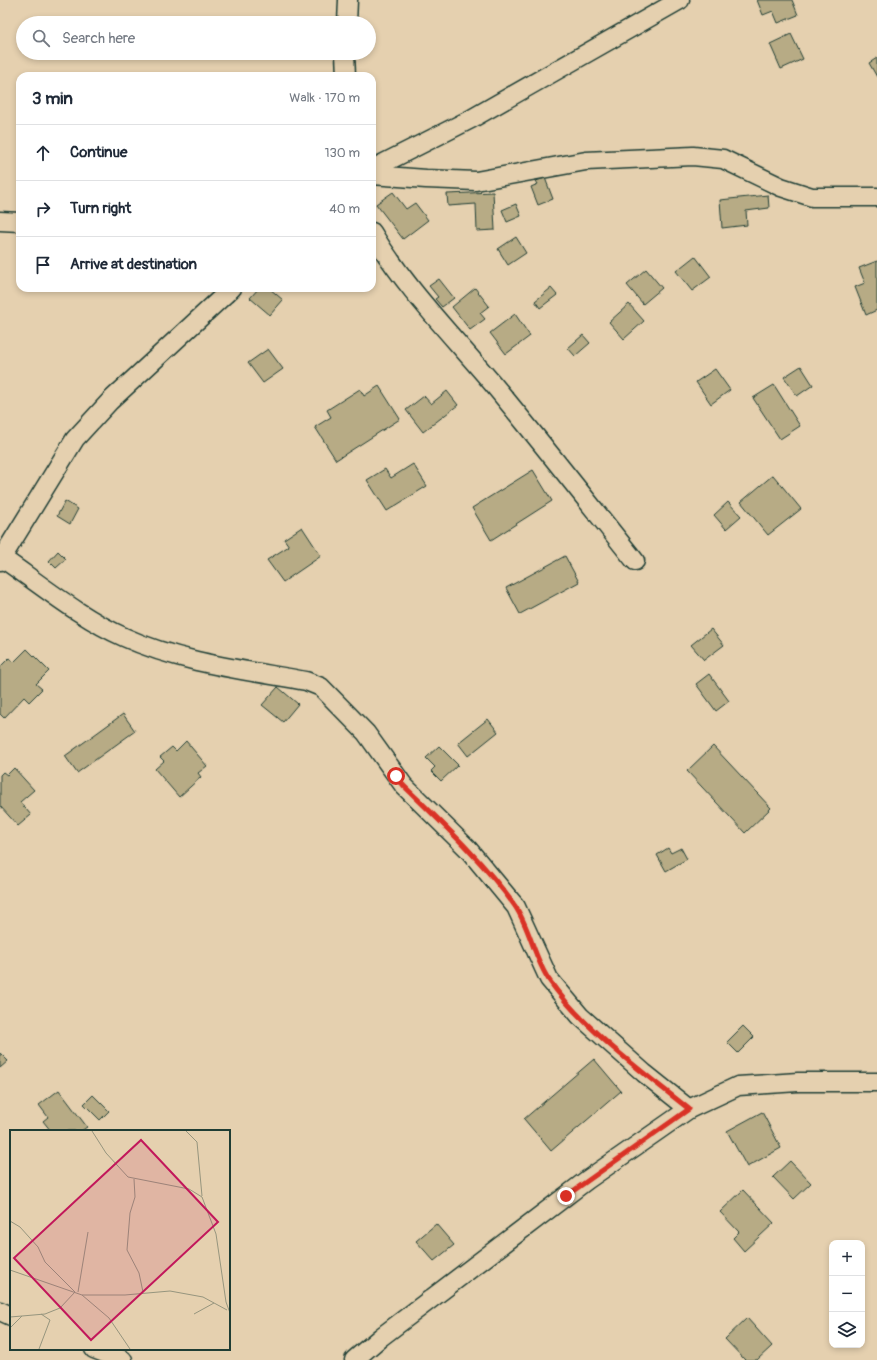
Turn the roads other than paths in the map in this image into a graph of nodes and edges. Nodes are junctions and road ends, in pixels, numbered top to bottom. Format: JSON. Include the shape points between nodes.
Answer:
{"nodes":[{"id":1,"x":348,"y":0,"type":"edge"},
{"id":2,"x":680,"y":0,"type":"edge"},
{"id":3,"x":347,"y":16,"type":"edge"},
{"id":4,"x":345,"y":60,"type":"edge"},
{"id":5,"x":346,"y":72,"type":"edge"},
{"id":6,"x":376,"y":167,"type":"edge"},
{"id":7,"x":376,"y":175,"type":"edge"},
{"id":8,"x":877,"y":197,"type":"edge"},
{"id":9,"x":0,"y":221,"type":"edge"},
{"id":10,"x":16,"y":222,"type":"edge"},
{"id":11,"x":376,"y":239,"type":"edge"},
{"id":12,"x":228,"y":292,"type":"edge"},
{"id":13,"x":1,"y":559,"type":"edge"},
{"id":14,"x":635,"y":561,"type":"dead end"},
{"id":15,"x":877,"y":1082,"type":"edge"},
{"id":16,"x":689,"y":1109,"type":"junction"},
{"id":17,"x":0,"y":1311,"type":"edge"},
{"id":18,"x":10,"y":1316,"type":"edge"},
{"id":19,"x":97,"y":1350,"type":"edge"},
{"id":20,"x":123,"y":1360,"type":"edge"},
{"id":21,"x":354,"y":1360,"type":"edge"}],
"edges":[{"from":1,"to":3,"type":"street"},
{"from":2,"to":6,"type":"street","via":[[471,119]]},
{"from":4,"to":5,"type":"street"},
{"from":7,"to":8,"type":"street","via":[[476,181],[586,161],[693,156],[723,159],[781,188],[812,197]]},
{"from":9,"to":10,"type":"street"},
{"from":11,"to":14,"type":"street","via":[[388,260],[442,328],[492,383]]},
{"from":12,"to":13,"type":"street","via":[[110,401],[76,439]]},
{"from":13,"to":16,"type":"street","via":[[84,615],[124,637],[191,660],[306,681],[321,688],[366,733],[404,786],[468,849],[516,907],[549,980],[580,1016]]},
{"from":15,"to":16,"type":"street","via":[[798,1082],[738,1086]]},
{"from":16,"to":21,"type":"street","via":[[587,1180]]},
{"from":17,"to":18,"type":"street"},
{"from":19,"to":20,"type":"street"}]}
